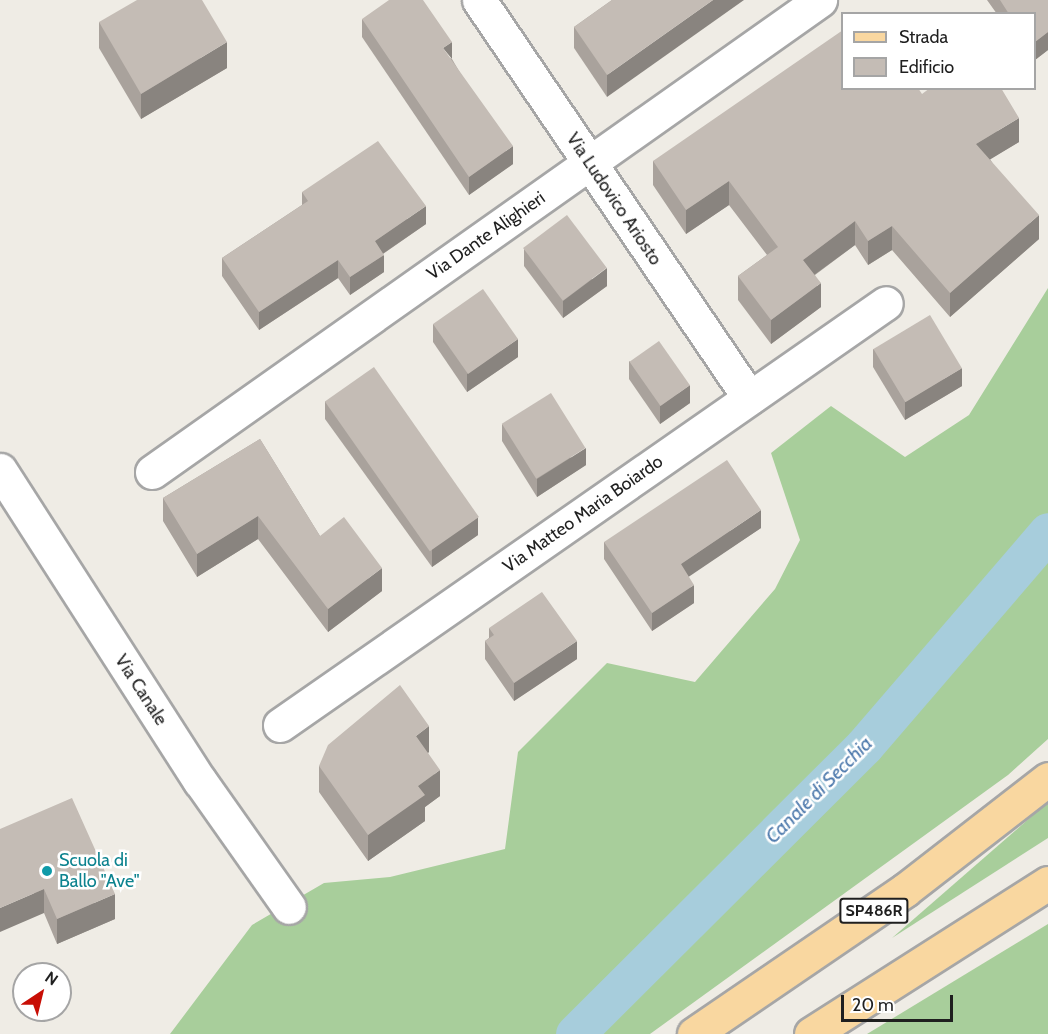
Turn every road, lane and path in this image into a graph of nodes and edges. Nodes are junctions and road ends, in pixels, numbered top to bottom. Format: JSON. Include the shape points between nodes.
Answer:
{"nodes":[{"id":1,"x":479,"y":0,"type":"edge"},
{"id":2,"x":820,"y":0,"type":"edge"},
{"id":3,"x":590,"y":163,"type":"junction"},
{"id":4,"x":886,"y":303,"type":"dead end"},
{"id":5,"x":749,"y":398,"type":"junction"},
{"id":6,"x":0,"y":470,"type":"edge"},
{"id":7,"x":152,"y":472,"type":"dead end"},
{"id":8,"x":280,"y":725,"type":"dead end"},
{"id":9,"x":1048,"y":779,"type":"edge"},
{"id":10,"x":1048,"y":883,"type":"edge"},
{"id":11,"x":289,"y":907,"type":"dead end"},
{"id":12,"x":694,"y":1034,"type":"edge"},
{"id":13,"x":811,"y":1034,"type":"edge"}],
"edges":[{"from":1,"to":3,"type":"street","name":"Via Ludovico Ariosto"},
{"from":2,"to":3,"type":"street","name":"Via Dante Alighieri"},
{"from":3,"to":5,"type":"street","name":"Via Ludovico Ariosto"},
{"from":3,"to":7,"type":"street","name":"Via Dante Alighieri"},
{"from":4,"to":5,"type":"street","name":"Via Matteo Maria Boiardo"},
{"from":5,"to":8,"type":"street","name":"Via Matteo Maria Boiardo"},
{"from":6,"to":11,"type":"street","name":"Via Canale","via":[[200,781]]},
{"from":9,"to":12,"type":"main road","number":"SP486R","via":[[905,890]]},
{"from":10,"to":13,"type":"main road"}]}
